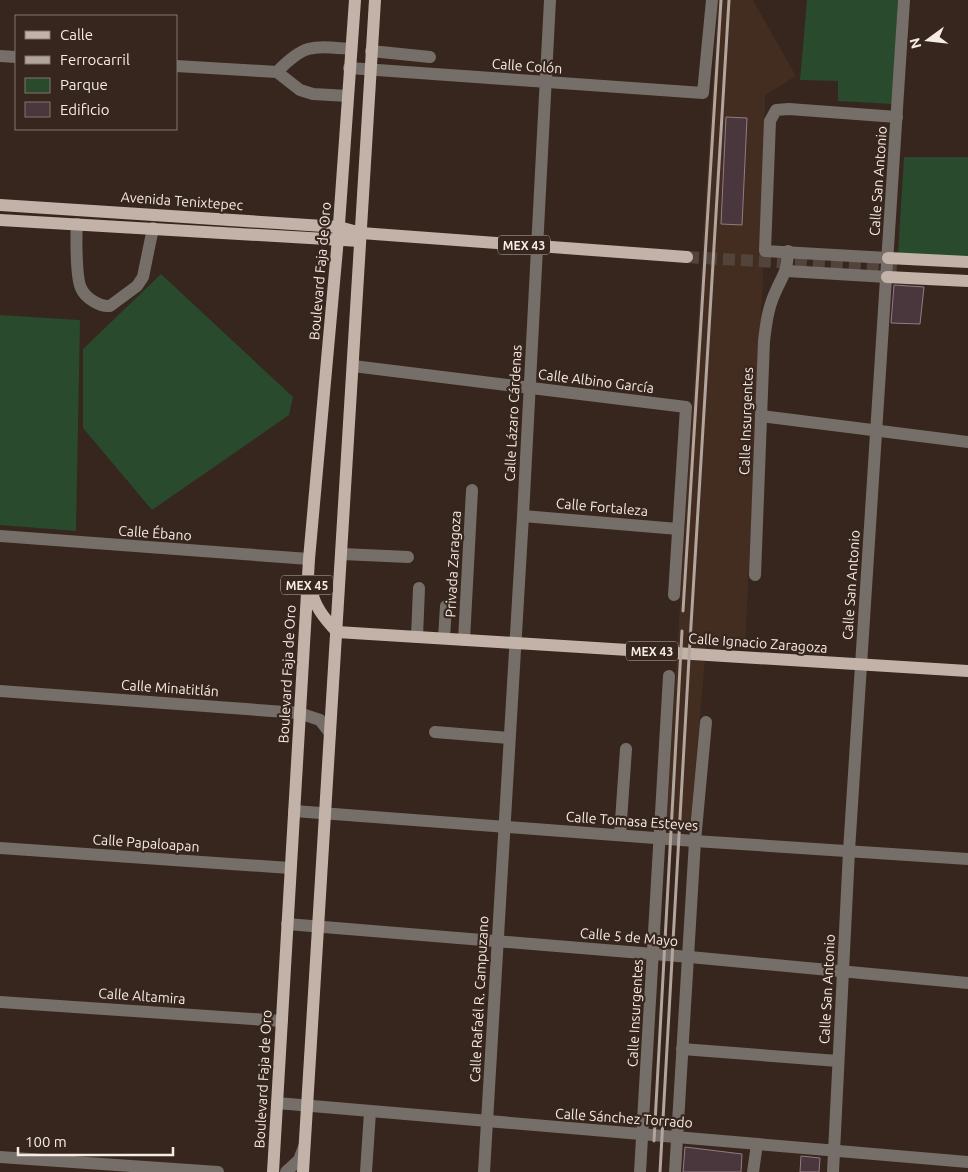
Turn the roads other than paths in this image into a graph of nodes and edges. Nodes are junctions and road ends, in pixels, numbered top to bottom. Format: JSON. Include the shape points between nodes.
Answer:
{"nodes":[{"id":1,"x":354,"y":0,"type":"edge"},
{"id":2,"x":374,"y":0,"type":"edge"},
{"id":3,"x":550,"y":0,"type":"edge"},
{"id":4,"x":712,"y":0,"type":"edge"},
{"id":5,"x":904,"y":0,"type":"edge"},
{"id":6,"x":351,"y":49,"type":"junction"},
{"id":7,"x":371,"y":51,"type":"junction"},
{"id":8,"x":0,"y":56,"type":"edge"},
{"id":9,"x":15,"y":57,"type":"edge"},
{"id":10,"x":430,"y":57,"type":"dead end"},
{"id":11,"x":178,"y":66,"type":"edge"},
{"id":12,"x":349,"y":68,"type":"junction"},
{"id":13,"x":370,"y":70,"type":"junction"},
{"id":14,"x":277,"y":72,"type":"junction"},
{"id":15,"x":546,"y":82,"type":"junction"},
{"id":16,"x":348,"y":96,"type":"junction"},
{"id":17,"x":897,"y":117,"type":"junction"},
{"id":18,"x":0,"y":205,"type":"edge"},
{"id":19,"x":134,"y":213,"type":"junction"},
{"id":20,"x":0,"y":220,"type":"edge"},
{"id":21,"x":77,"y":224,"type":"junction"},
{"id":22,"x":132,"y":227,"type":"junction"},
{"id":23,"x":153,"y":228,"type":"junction"},
{"id":24,"x":338,"y":233,"type":"junction"},
{"id":25,"x":361,"y":237,"type":"junction"},
{"id":26,"x":537,"y":246,"type":"junction"},
{"id":27,"x":788,"y":251,"type":"junction"},
{"id":28,"x":687,"y":257,"type":"tunnel mouth"},
{"id":29,"x":888,"y":258,"type":"junction"},
{"id":30,"x":968,"y":262,"type":"edge"},
{"id":31,"x":899,"y":269,"type":"tunnel mouth"},
{"id":32,"x":787,"y":271,"type":"junction"},
{"id":33,"x":968,"y":273,"type":"edge"},
{"id":34,"x":887,"y":277,"type":"junction"},
{"id":35,"x":968,"y":281,"type":"edge"},
{"id":36,"x":354,"y":366,"type":"junction"},
{"id":37,"x":530,"y":388,"type":"junction"},
{"id":38,"x":761,"y":416,"type":"junction"},
{"id":39,"x":877,"y":430,"type":"junction"},
{"id":40,"x":968,"y":442,"type":"edge"},
{"id":41,"x":472,"y":490,"type":"dead end"},
{"id":42,"x":523,"y":516,"type":"junction"},
{"id":43,"x":678,"y":529,"type":"junction"},
{"id":44,"x":0,"y":536,"type":"edge"},
{"id":45,"x":342,"y":554,"type":"junction"},
{"id":46,"x":408,"y":557,"type":"dead end"},
{"id":47,"x":308,"y":559,"type":"junction"},
{"id":48,"x":755,"y":576,"type":"dead end"},
{"id":49,"x":419,"y":588,"type":"dead end"},
{"id":50,"x":674,"y":595,"type":"dead end"},
{"id":51,"x":446,"y":606,"type":"dead end"},
{"id":52,"x":337,"y":632,"type":"junction"},
{"id":53,"x":417,"y":636,"type":"junction"},
{"id":54,"x":444,"y":638,"type":"junction"},
{"id":55,"x":464,"y":640,"type":"junction"},
{"id":56,"x":515,"y":643,"type":"junction"},
{"id":57,"x":860,"y":664,"type":"junction"},
{"id":58,"x":968,"y":671,"type":"edge"},
{"id":59,"x":669,"y":676,"type":"dead end"},
{"id":60,"x":0,"y":691,"type":"edge"},
{"id":61,"x":299,"y":713,"type":"junction"},
{"id":62,"x":706,"y":722,"type":"dead end"},
{"id":63,"x":330,"y":732,"type":"junction"},
{"id":64,"x":435,"y":732,"type":"dead end"},
{"id":65,"x":509,"y":738,"type":"junction"},
{"id":66,"x":626,"y":749,"type":"dead end"},
{"id":67,"x":294,"y":811,"type":"junction"},
{"id":68,"x":326,"y":813,"type":"junction"},
{"id":69,"x":503,"y":827,"type":"junction"},
{"id":70,"x":620,"y":835,"type":"junction"},
{"id":71,"x":661,"y":838,"type":"junction"},
{"id":72,"x":695,"y":841,"type":"junction"},
{"id":73,"x":0,"y":848,"type":"edge"},
{"id":74,"x":849,"y":852,"type":"junction"},
{"id":75,"x":968,"y":859,"type":"edge"},
{"id":76,"x":290,"y":868,"type":"junction"},
{"id":77,"x":287,"y":924,"type":"junction"},
{"id":78,"x":318,"y":926,"type":"junction"},
{"id":79,"x":497,"y":941,"type":"junction"},
{"id":80,"x":654,"y":954,"type":"junction"},
{"id":81,"x":688,"y":957,"type":"junction"},
{"id":82,"x":843,"y":971,"type":"junction"},
{"id":83,"x":968,"y":983,"type":"edge"},
{"id":84,"x":0,"y":1002,"type":"edge"},
{"id":85,"x":282,"y":1021,"type":"junction"},
{"id":86,"x":682,"y":1049,"type":"junction"},
{"id":87,"x":838,"y":1061,"type":"junction"},
{"id":88,"x":277,"y":1104,"type":"junction"},
{"id":89,"x":308,"y":1106,"type":"junction"},
{"id":90,"x":370,"y":1112,"type":"junction"},
{"id":91,"x":487,"y":1123,"type":"junction"},
{"id":92,"x":643,"y":1135,"type":"junction"},
{"id":93,"x":677,"y":1138,"type":"junction"},
{"id":94,"x":757,"y":1144,"type":"junction"},
{"id":95,"x":305,"y":1145,"type":"junction"},
{"id":96,"x":834,"y":1151,"type":"junction"},
{"id":97,"x":0,"y":1157,"type":"edge"},
{"id":98,"x":968,"y":1162,"type":"edge"},
{"id":99,"x":218,"y":1172,"type":"edge"},
{"id":100,"x":273,"y":1172,"type":"edge"},
{"id":101,"x":286,"y":1172,"type":"edge"},
{"id":102,"x":303,"y":1172,"type":"edge"},
{"id":103,"x":366,"y":1172,"type":"edge"},
{"id":104,"x":484,"y":1172,"type":"edge"},
{"id":105,"x":640,"y":1172,"type":"edge"},
{"id":106,"x":675,"y":1172,"type":"edge"},
{"id":107,"x":753,"y":1172,"type":"edge"},
{"id":108,"x":833,"y":1172,"type":"edge"}],
"edges":[{"from":1,"to":6,"type":"main road","name":"Boulevard Faja de Oro","number":"MEX 45"},
{"from":2,"to":7,"type":"main road","number":"MEX 45"},
{"from":3,"to":15,"type":"street","name":"Calle Lázaro Cárdenas"},
{"from":4,"to":15,"type":"street","name":"Calle Colón","via":[[703,93]]},
{"from":5,"to":17,"type":"street","name":"Calle San Antonio"},
{"from":6,"to":12,"type":"main road","name":"Boulevard Faja de Oro","number":"MEX 45"},
{"from":6,"to":14,"type":"street","via":[[307,48]]},
{"from":7,"to":10,"type":"street"},
{"from":7,"to":13,"type":"main road","number":"MEX 45"},
{"from":8,"to":9,"type":"street"},
{"from":11,"to":14,"type":"street"},
{"from":12,"to":13,"type":"street","name":"Calle Colón"},
{"from":12,"to":16,"type":"main road","name":"Boulevard Faja de Oro","number":"MEX 45"},
{"from":13,"to":15,"type":"street","name":"Calle Colón"},
{"from":13,"to":25,"type":"main road","number":"MEX 45"},
{"from":14,"to":16,"type":"street","via":[[300,90]]},
{"from":15,"to":26,"type":"street","name":"Calle Lázaro Cárdenas"},
{"from":16,"to":24,"type":"main road","name":"Boulevard Faja de Oro","number":"MEX 45"},
{"from":17,"to":27,"type":"street","via":[[776,110],[770,121],[765,251]]},
{"from":17,"to":29,"type":"street","name":"Calle San Antonio"},
{"from":18,"to":19,"type":"main road","name":"Avenida Tenixtepec"},
{"from":19,"to":22,"type":"main road"},
{"from":19,"to":24,"type":"main road","name":"Avenida Tenixtepec"},
{"from":20,"to":21,"type":"main road","name":"Avenida Tenixtepec"},
{"from":21,"to":22,"type":"main road","name":"Avenida Tenixtepec"},
{"from":21,"to":23,"type":"street","via":[[80,288],[94,302],[105,306],[110,306],[137,286],[143,277]]},
{"from":22,"to":23,"type":"main road","name":"Avenida Tenixtepec"},
{"from":23,"to":24,"type":"main road","name":"Avenida Tenixtepec"},
{"from":24,"to":25,"type":"main road","name":"Avenida Tenixtepec","number":"MEX 43"},
{"from":24,"to":47,"type":"main road","name":"Boulevard Faja de Oro","number":"MEX 45"},
{"from":25,"to":26,"type":"main road","number":"MEX 43"},
{"from":25,"to":36,"type":"main road","number":"MEX 45"},
{"from":26,"to":28,"type":"main road","number":"MEX 43"},
{"from":26,"to":37,"type":"street","name":"Calle Lázaro Cárdenas"},
{"from":27,"to":29,"type":"street"},
{"from":27,"to":32,"type":"street"},
{"from":29,"to":30,"type":"main road"},
{"from":29,"to":34,"type":"street","name":"Calle San Antonio"},
{"from":31,"to":33,"type":"main road"},
{"from":32,"to":34,"type":"street"},
{"from":32,"to":38,"type":"street","name":"Calle Insurgentes","via":[[767,316]]},
{"from":34,"to":35,"type":"main road"},
{"from":34,"to":39,"type":"street","name":"Calle San Antonio"},
{"from":36,"to":37,"type":"street","name":"Calle Albino García"},
{"from":36,"to":45,"type":"main road","number":"MEX 45"},
{"from":37,"to":42,"type":"street","name":"Calle Lázaro Cárdenas"},
{"from":37,"to":43,"type":"street","name":"Calle Albino García","via":[[686,407]]},
{"from":38,"to":39,"type":"street"},
{"from":38,"to":48,"type":"street","name":"Calle Insurgentes"},
{"from":39,"to":40,"type":"street"},
{"from":39,"to":57,"type":"street","name":"Calle San Antonio"},
{"from":41,"to":55,"type":"street","name":"Privada Zaragoza"},
{"from":42,"to":43,"type":"street","name":"Calle Fortaleza"},
{"from":42,"to":56,"type":"street","name":"Calle Lázaro Cárdenas"},
{"from":43,"to":50,"type":"street"},
{"from":44,"to":47,"type":"street","name":"Calle Ébano"},
{"from":45,"to":46,"type":"street"},
{"from":45,"to":52,"type":"main road","number":"MEX 45"},
{"from":47,"to":52,"type":"main road","via":[[313,599]]},
{"from":47,"to":61,"type":"main road","name":"Boulevard Faja de Oro","number":"MEX 45"},
{"from":49,"to":53,"type":"street"},
{"from":51,"to":54,"type":"street"},
{"from":52,"to":53,"type":"main road","name":"Calle Ignacio Zaragoza","number":"MEX 43"},
{"from":52,"to":63,"type":"main road","number":"MEX 45"},
{"from":53,"to":54,"type":"main road","name":"Calle Ignacio Zaragoza","number":"MEX 43"},
{"from":54,"to":55,"type":"main road","name":"Calle Ignacio Zaragoza","number":"MEX 43"},
{"from":55,"to":56,"type":"main road","name":"Calle Ignacio Zaragoza","number":"MEX 43"},
{"from":56,"to":57,"type":"main road","name":"Calle Ignacio Zaragoza","number":"MEX 43"},
{"from":56,"to":65,"type":"street","name":"Calle Lázaro Cárdenas"},
{"from":57,"to":58,"type":"main road","name":"Calle Ignacio Zaragoza","number":"MEX 43"},
{"from":57,"to":74,"type":"street","name":"Calle San Antonio"},
{"from":59,"to":71,"type":"street","name":"Calle Insurgentes"},
{"from":60,"to":61,"type":"street","name":"Calle Minatitlán"},
{"from":61,"to":63,"type":"street","name":"Calle Minatitlán","via":[[320,720]]},
{"from":61,"to":67,"type":"main road","name":"Boulevard Faja de Oro","number":"MEX 45"},
{"from":62,"to":72,"type":"street"},
{"from":63,"to":68,"type":"main road","number":"MEX 45"},
{"from":64,"to":65,"type":"street"},
{"from":65,"to":69,"type":"street","name":"Calle Lázaro Cárdenas"},
{"from":66,"to":70,"type":"street"},
{"from":67,"to":68,"type":"street","name":"Calle Tomasa Esteves"},
{"from":67,"to":76,"type":"main road","name":"Boulevard Faja de Oro","number":"MEX 45"},
{"from":68,"to":69,"type":"street","name":"Calle Tomasa Esteves"},
{"from":68,"to":78,"type":"main road","number":"MEX 45"},
{"from":69,"to":70,"type":"street","name":"Calle Tomasa Esteves"},
{"from":69,"to":79,"type":"street","name":"Calle Rafaél R. Campuzano"},
{"from":70,"to":71,"type":"street","name":"Calle Tomasa Esteves"},
{"from":71,"to":72,"type":"street","name":"Calle Tomasa Esteves"},
{"from":71,"to":80,"type":"street","name":"Calle Insurgentes"},
{"from":72,"to":74,"type":"street","name":"Calle Tomasa Esteves"},
{"from":72,"to":81,"type":"street"},
{"from":73,"to":76,"type":"street","name":"Calle Papaloapan"},
{"from":74,"to":75,"type":"street","name":"Calle Tomasa Esteves"},
{"from":74,"to":82,"type":"street","name":"Calle San Antonio"},
{"from":76,"to":77,"type":"main road","name":"Boulevard Faja de Oro","number":"MEX 45"},
{"from":77,"to":78,"type":"street","name":"Calle 5 de Mayo"},
{"from":77,"to":85,"type":"main road","name":"Boulevard Faja de Oro","number":"MEX 45"},
{"from":78,"to":79,"type":"street","name":"Calle 5 de Mayo"},
{"from":78,"to":89,"type":"main road","number":"MEX 45"},
{"from":79,"to":80,"type":"street","name":"Calle 5 de Mayo"},
{"from":79,"to":91,"type":"street","name":"Calle Rafaél R. Campuzano"},
{"from":80,"to":81,"type":"street","name":"Calle 5 de Mayo"},
{"from":80,"to":92,"type":"street","name":"Calle Insurgentes"},
{"from":81,"to":82,"type":"street","name":"Calle 5 de Mayo"},
{"from":81,"to":86,"type":"street"},
{"from":82,"to":83,"type":"street","name":"Calle 5 de Mayo"},
{"from":82,"to":87,"type":"street","name":"Calle San Antonio"},
{"from":84,"to":85,"type":"street","name":"Calle Altamira"},
{"from":85,"to":88,"type":"main road","name":"Boulevard Faja de Oro","number":"MEX 45"},
{"from":86,"to":87,"type":"street"},
{"from":86,"to":93,"type":"street"},
{"from":87,"to":96,"type":"street","name":"Calle San Antonio"},
{"from":88,"to":89,"type":"street","name":"Calle Sánchez Torrado"},
{"from":88,"to":100,"type":"main road","name":"Boulevard Faja de Oro","number":"MEX 45"},
{"from":89,"to":90,"type":"street","name":"Calle Sánchez Torrado"},
{"from":89,"to":95,"type":"main road","number":"MEX 45"},
{"from":90,"to":91,"type":"street","name":"Calle Sánchez Torrado"},
{"from":90,"to":103,"type":"street"},
{"from":91,"to":92,"type":"street","name":"Calle Sánchez Torrado"},
{"from":91,"to":104,"type":"street","name":"Calle Rafaél R. Campuzano"},
{"from":92,"to":93,"type":"street","name":"Calle Sánchez Torrado"},
{"from":92,"to":105,"type":"street","name":"Calle Insurgentes"},
{"from":93,"to":94,"type":"street","name":"Calle Sánchez Torrado"},
{"from":93,"to":106,"type":"street"},
{"from":94,"to":96,"type":"street","name":"Calle Sánchez Torrado"},
{"from":94,"to":107,"type":"street"},
{"from":95,"to":101,"type":"street","via":[[299,1160]]},
{"from":95,"to":102,"type":"main road","number":"MEX 45"},
{"from":96,"to":98,"type":"street","name":"Calle Sánchez Torrado"},
{"from":96,"to":108,"type":"street","name":"Calle San Antonio"},
{"from":97,"to":99,"type":"street"}]}
